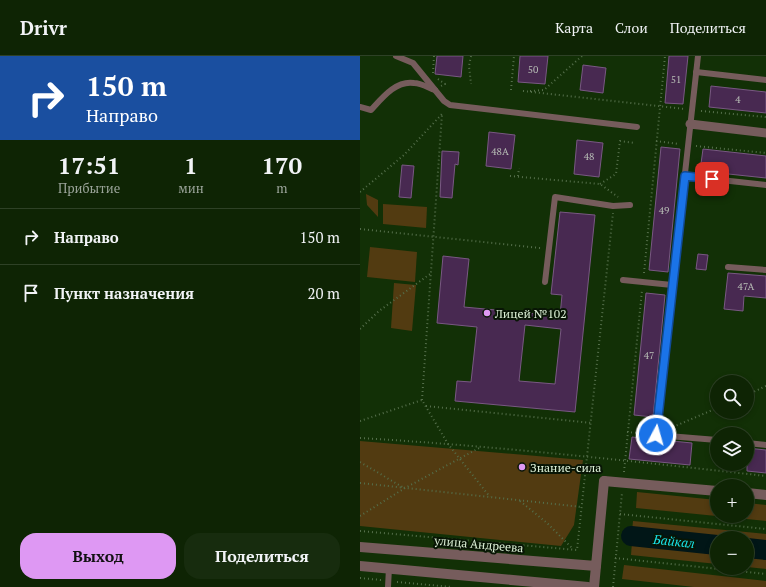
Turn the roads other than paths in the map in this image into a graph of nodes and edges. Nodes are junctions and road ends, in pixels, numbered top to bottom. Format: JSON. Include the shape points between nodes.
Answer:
{"nodes":[{"id":1,"x":396,"y":56,"type":"edge"},
{"id":2,"x":410,"y":56,"type":"edge"},
{"id":3,"x":698,"y":56,"type":"edge"},
{"id":4,"x":413,"y":63,"type":"junction"},
{"id":5,"x":696,"y":72,"type":"junction"},
{"id":6,"x":766,"y":80,"type":"edge"},
{"id":7,"x":435,"y":90,"type":"junction"},
{"id":8,"x":360,"y":107,"type":"edge"},
{"id":9,"x":690,"y":124,"type":"junction"},
{"id":10,"x":637,"y":127,"type":"dead end"},
{"id":11,"x":766,"y":133,"type":"edge"},
{"id":12,"x":685,"y":176,"type":"junction"},
{"id":13,"x":766,"y":186,"type":"edge"},
{"id":14,"x":630,"y":205,"type":"road end"},
{"id":15,"x":728,"y":267,"type":"dead end"},
{"id":16,"x":766,"y":270,"type":"edge"},
{"id":17,"x":622,"y":280,"type":"dead end"},
{"id":18,"x":545,"y":282,"type":"dead end"},
{"id":19,"x":672,"y":285,"type":"junction"},
{"id":20,"x":710,"y":439,"type":"edge"},
{"id":21,"x":754,"y":444,"type":"edge"},
{"id":22,"x":766,"y":445,"type":"edge"},
{"id":23,"x":710,"y":489,"type":"edge"},
{"id":24,"x":754,"y":494,"type":"edge"},
{"id":25,"x":766,"y":495,"type":"edge"},
{"id":26,"x":360,"y":547,"type":"edge"},
{"id":27,"x":360,"y":566,"type":"edge"},
{"id":28,"x":596,"y":566,"type":"junction"},
{"id":29,"x":389,"y":568,"type":"junction"},
{"id":30,"x":388,"y":584,"type":"edge"},
{"id":31,"x":588,"y":587,"type":"edge"},
{"id":32,"x":594,"y":587,"type":"edge"}],
"edges":[{"from":1,"to":4,"type":"lane"},
{"from":2,"to":4,"type":"lane"},
{"from":3,"to":5,"type":"lane"},
{"from":4,"to":7,"type":"lane"},
{"from":5,"to":6,"type":"lane"},
{"from":5,"to":9,"type":"lane"},
{"from":7,"to":8,"type":"lane","via":[[414,82],[402,84],[386,94],[371,110]]},
{"from":7,"to":10,"type":"lane","via":[[450,105]]},
{"from":9,"to":11,"type":"street"},
{"from":9,"to":12,"type":"lane"},
{"from":12,"to":13,"type":"lane"},
{"from":12,"to":19,"type":"lane"},
{"from":14,"to":18,"type":"lane","via":[[613,206],[555,197]]},
{"from":15,"to":16,"type":"lane"},
{"from":17,"to":19,"type":"lane"},
{"from":19,"to":20,"type":"lane","via":[[656,435]]},
{"from":21,"to":22,"type":"lane"},
{"from":23,"to":28,"type":"street","via":[[604,481]]},
{"from":24,"to":25,"type":"street"},
{"from":26,"to":28,"type":"street","name":"улица Андреева"},
{"from":27,"to":29,"type":"street"},
{"from":28,"to":32,"type":"street"},
{"from":29,"to":30,"type":"lane"},
{"from":29,"to":31,"type":"street"}]}
